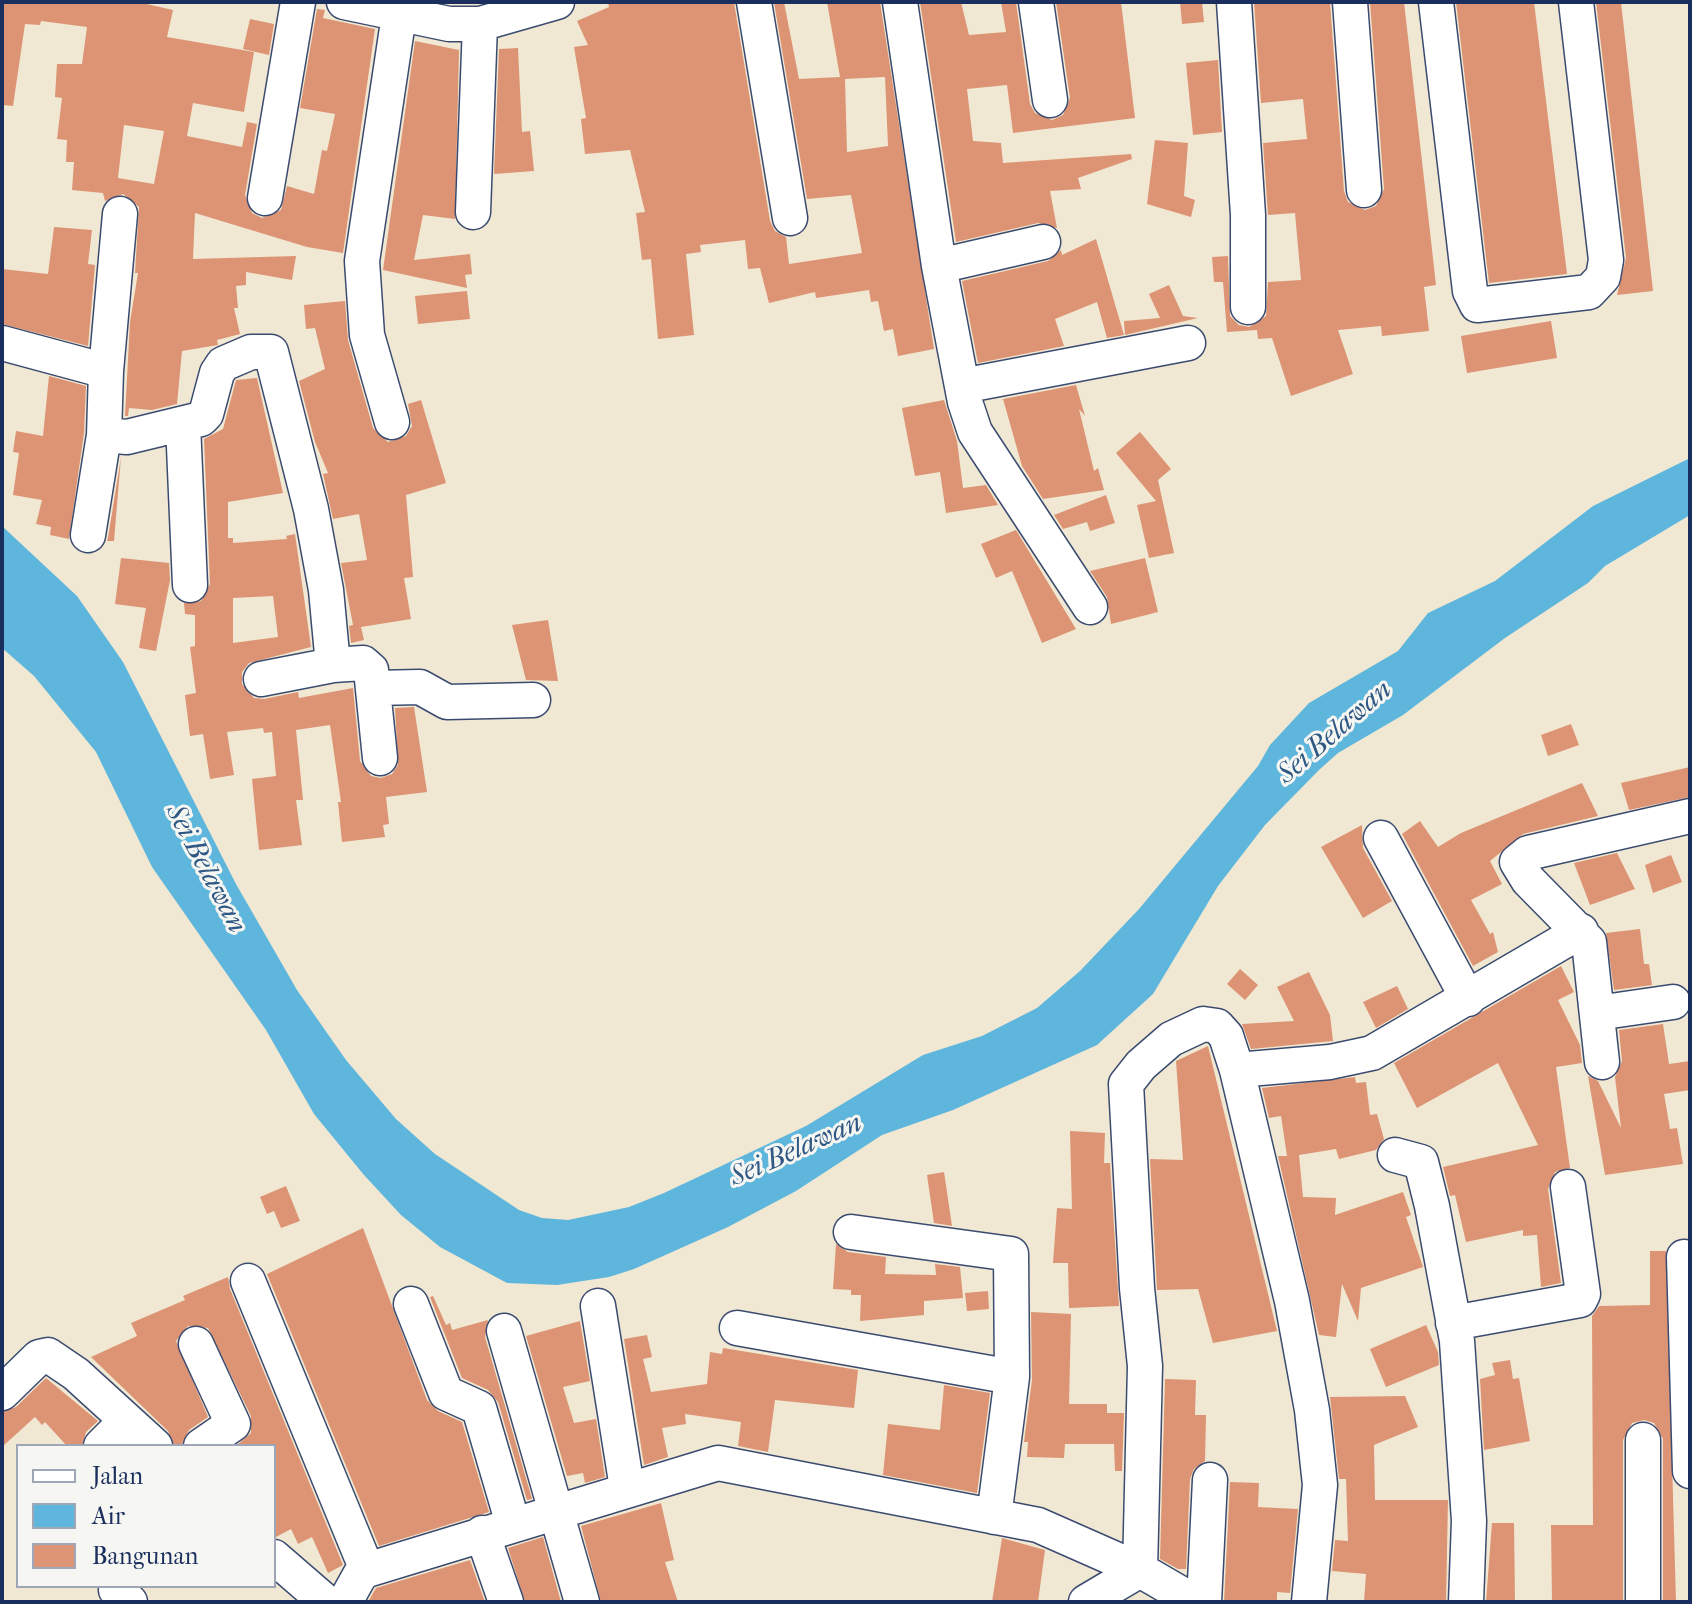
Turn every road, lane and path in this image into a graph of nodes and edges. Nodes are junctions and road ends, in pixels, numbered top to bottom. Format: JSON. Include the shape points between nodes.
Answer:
{"nodes":[{"id":1,"x":298,"y":2,"type":"edge"},
{"id":2,"x":344,"y":2,"type":"edge"},
{"id":3,"x":557,"y":2,"type":"edge"},
{"id":4,"x":754,"y":2,"type":"edge"},
{"id":5,"x":900,"y":2,"type":"edge"},
{"id":6,"x":1036,"y":2,"type":"edge"},
{"id":7,"x":1234,"y":2,"type":"edge"},
{"id":8,"x":1350,"y":2,"type":"edge"},
{"id":9,"x":1436,"y":2,"type":"edge"},
{"id":10,"x":1576,"y":2,"type":"edge"},
{"id":11,"x":399,"y":15,"type":"junction"},
{"id":12,"x":457,"y":17,"type":"edge"},
{"id":13,"x":1050,"y":100,"type":"dead end"},
{"id":14,"x":1364,"y":190,"type":"dead end"},
{"id":15,"x":265,"y":198,"type":"dead end"},
{"id":16,"x":473,"y":212,"type":"dead end"},
{"id":17,"x":120,"y":214,"type":"dead end"},
{"id":18,"x":790,"y":218,"type":"dead end"},
{"id":19,"x":1043,"y":242,"type":"dead end"},
{"id":20,"x":939,"y":266,"type":"junction"},
{"id":21,"x":1248,"y":307,"type":"dead end"},
{"id":22,"x":2,"y":343,"type":"edge"},
{"id":23,"x":1188,"y":343,"type":"dead end"},
{"id":24,"x":106,"y":371,"type":"junction"},
{"id":25,"x":962,"y":386,"type":"junction"},
{"id":26,"x":392,"y":422,"type":"dead end"},
{"id":27,"x":183,"y":424,"type":"junction"},
{"id":28,"x":104,"y":435,"type":"junction"},
{"id":29,"x":88,"y":535,"type":"dead end"},
{"id":30,"x":190,"y":585,"type":"dead end"},
{"id":31,"x":1090,"y":607,"type":"dead end"},
{"id":32,"x":333,"y":665,"type":"junction"},
{"id":33,"x":261,"y":679,"type":"dead end"},
{"id":34,"x":374,"y":688,"type":"junction"},
{"id":35,"x":533,"y":700,"type":"dead end"},
{"id":36,"x":380,"y":758,"type":"dead end"},
{"id":37,"x":1690,"y":816,"type":"edge"},
{"id":38,"x":1381,"y":838,"type":"dead end"},
{"id":39,"x":1581,"y":931,"type":"junction"},
{"id":40,"x":1468,"y":999,"type":"junction"},
{"id":41,"x":1673,"y":1002,"type":"dead end"},
{"id":42,"x":1597,"y":1013,"type":"junction"},
{"id":43,"x":1602,"y":1062,"type":"dead end"},
{"id":44,"x":1237,"y":1070,"type":"junction"},
{"id":45,"x":1395,"y":1155,"type":"dead end"},
{"id":46,"x":1568,"y":1187,"type":"dead end"},
{"id":47,"x":851,"y":1232,"type":"dead end"},
{"id":48,"x":1684,"y":1257,"type":"dead end"},
{"id":49,"x":248,"y":1281,"type":"dead end"},
{"id":50,"x":411,"y":1304,"type":"dead end"},
{"id":51,"x":598,"y":1306,"type":"dead end"},
{"id":52,"x":1453,"y":1323,"type":"junction"},
{"id":53,"x":737,"y":1328,"type":"dead end"},
{"id":54,"x":504,"y":1331,"type":"dead end"},
{"id":55,"x":196,"y":1344,"type":"dead end"},
{"id":56,"x":1012,"y":1377,"type":"junction"},
{"id":57,"x":2,"y":1393,"type":"edge"},
{"id":58,"x":125,"y":1422,"type":"junction"},
{"id":59,"x":1643,"y":1440,"type":"dead end"},
{"id":60,"x":103,"y":1444,"type":"edge"},
{"id":61,"x":152,"y":1444,"type":"edge"},
{"id":62,"x":204,"y":1444,"type":"edge"},
{"id":63,"x":1690,"y":1471,"type":"edge"},
{"id":64,"x":1210,"y":1480,"type":"dead end"},
{"id":65,"x":627,"y":1488,"type":"junction"},
{"id":66,"x":555,"y":1511,"type":"junction"},
{"id":67,"x":994,"y":1517,"type":"junction"},
{"id":68,"x":498,"y":1529,"type":"junction"},
{"id":69,"x":276,"y":1559,"type":"edge"},
{"id":70,"x":367,"y":1570,"type":"junction"},
{"id":71,"x":1140,"y":1570,"type":"junction"},
{"id":72,"x":326,"y":1602,"type":"edge"},
{"id":73,"x":345,"y":1602,"type":"edge"},
{"id":74,"x":506,"y":1602,"type":"edge"},
{"id":75,"x":582,"y":1602,"type":"edge"},
{"id":76,"x":1086,"y":1602,"type":"edge"},
{"id":77,"x":1195,"y":1602,"type":"edge"},
{"id":78,"x":1204,"y":1602,"type":"edge"},
{"id":79,"x":1309,"y":1602,"type":"edge"},
{"id":80,"x":1466,"y":1602,"type":"edge"},
{"id":81,"x":1643,"y":1602,"type":"edge"}],
"edges":[{"from":1,"to":15,"type":"street"},
{"from":2,"to":11,"type":"street"},
{"from":3,"to":12,"type":"street"},
{"from":4,"to":18,"type":"street"},
{"from":5,"to":20,"type":"street"},
{"from":6,"to":13,"type":"street"},
{"from":7,"to":21,"type":"street","via":[[1248,215]]},
{"from":8,"to":14,"type":"street"},
{"from":9,"to":10,"type":"street","via":[[1470,291],[1477,305],[1589,292],[1603,277],[1606,260]]},
{"from":11,"to":12,"type":"street"},
{"from":11,"to":26,"type":"street","via":[[362,261],[367,335]]},
{"from":12,"to":16,"type":"street"},
{"from":17,"to":24,"type":"street"},
{"from":19,"to":20,"type":"street"},
{"from":20,"to":25,"type":"street"},
{"from":22,"to":24,"type":"street"},
{"from":23,"to":25,"type":"street"},
{"from":24,"to":28,"type":"street"},
{"from":25,"to":31,"type":"street","via":[[975,432]]},
{"from":27,"to":28,"type":"street","via":[[127,437]]},
{"from":27,"to":30,"type":"street"},
{"from":27,"to":32,"type":"street","via":[[206,414],[223,364],[251,352],[271,352],[311,509]]},
{"from":28,"to":29,"type":"street"},
{"from":32,"to":33,"type":"street"},
{"from":32,"to":34,"type":"street","via":[[368,666]]},
{"from":34,"to":35,"type":"street","via":[[420,687],[447,702]]},
{"from":34,"to":36,"type":"street"},
{"from":37,"to":39,"type":"street","via":[[1521,857],[1517,867]]},
{"from":38,"to":40,"type":"street"},
{"from":39,"to":40,"type":"street"},
{"from":39,"to":42,"type":"street","via":[[1592,952]]},
{"from":40,"to":44,"type":"street","via":[[1372,1053]]},
{"from":41,"to":42,"type":"street"},
{"from":42,"to":43,"type":"street"},
{"from":44,"to":71,"type":"street","via":[[1226,1036],[1217,1026],[1203,1024],[1171,1039],[1126,1084],[1145,1366]]},
{"from":44,"to":79,"type":"street","via":[[1312,1410],[1320,1485]]},
{"from":45,"to":52,"type":"street","via":[[1421,1162]]},
{"from":46,"to":52,"type":"street","via":[[1580,1300]]},
{"from":47,"to":56,"type":"street","via":[[1011,1254]]},
{"from":48,"to":63,"type":"street"},
{"from":49,"to":70,"type":"street"},
{"from":50,"to":68,"type":"street","via":[[446,1393],[479,1408]]},
{"from":51,"to":65,"type":"street"},
{"from":52,"to":80,"type":"street","via":[[1469,1521]]},
{"from":53,"to":56,"type":"street"},
{"from":54,"to":66,"type":"street"},
{"from":55,"to":62,"type":"street","via":[[233,1424]]},
{"from":56,"to":67,"type":"street"},
{"from":57,"to":58,"type":"street","via":[[44,1354],[76,1374]]},
{"from":58,"to":60,"type":"street"},
{"from":58,"to":61,"type":"street"},
{"from":59,"to":81,"type":"street"},
{"from":64,"to":78,"type":"street"},
{"from":65,"to":66,"type":"street"},
{"from":65,"to":67,"type":"street","via":[[718,1463]]},
{"from":66,"to":68,"type":"street"},
{"from":66,"to":75,"type":"street"},
{"from":67,"to":71,"type":"street","via":[[1038,1525]]},
{"from":68,"to":70,"type":"street"},
{"from":68,"to":74,"type":"street"},
{"from":69,"to":72,"type":"street"},
{"from":70,"to":73,"type":"street"},
{"from":71,"to":76,"type":"street"},
{"from":71,"to":77,"type":"street"}]}
